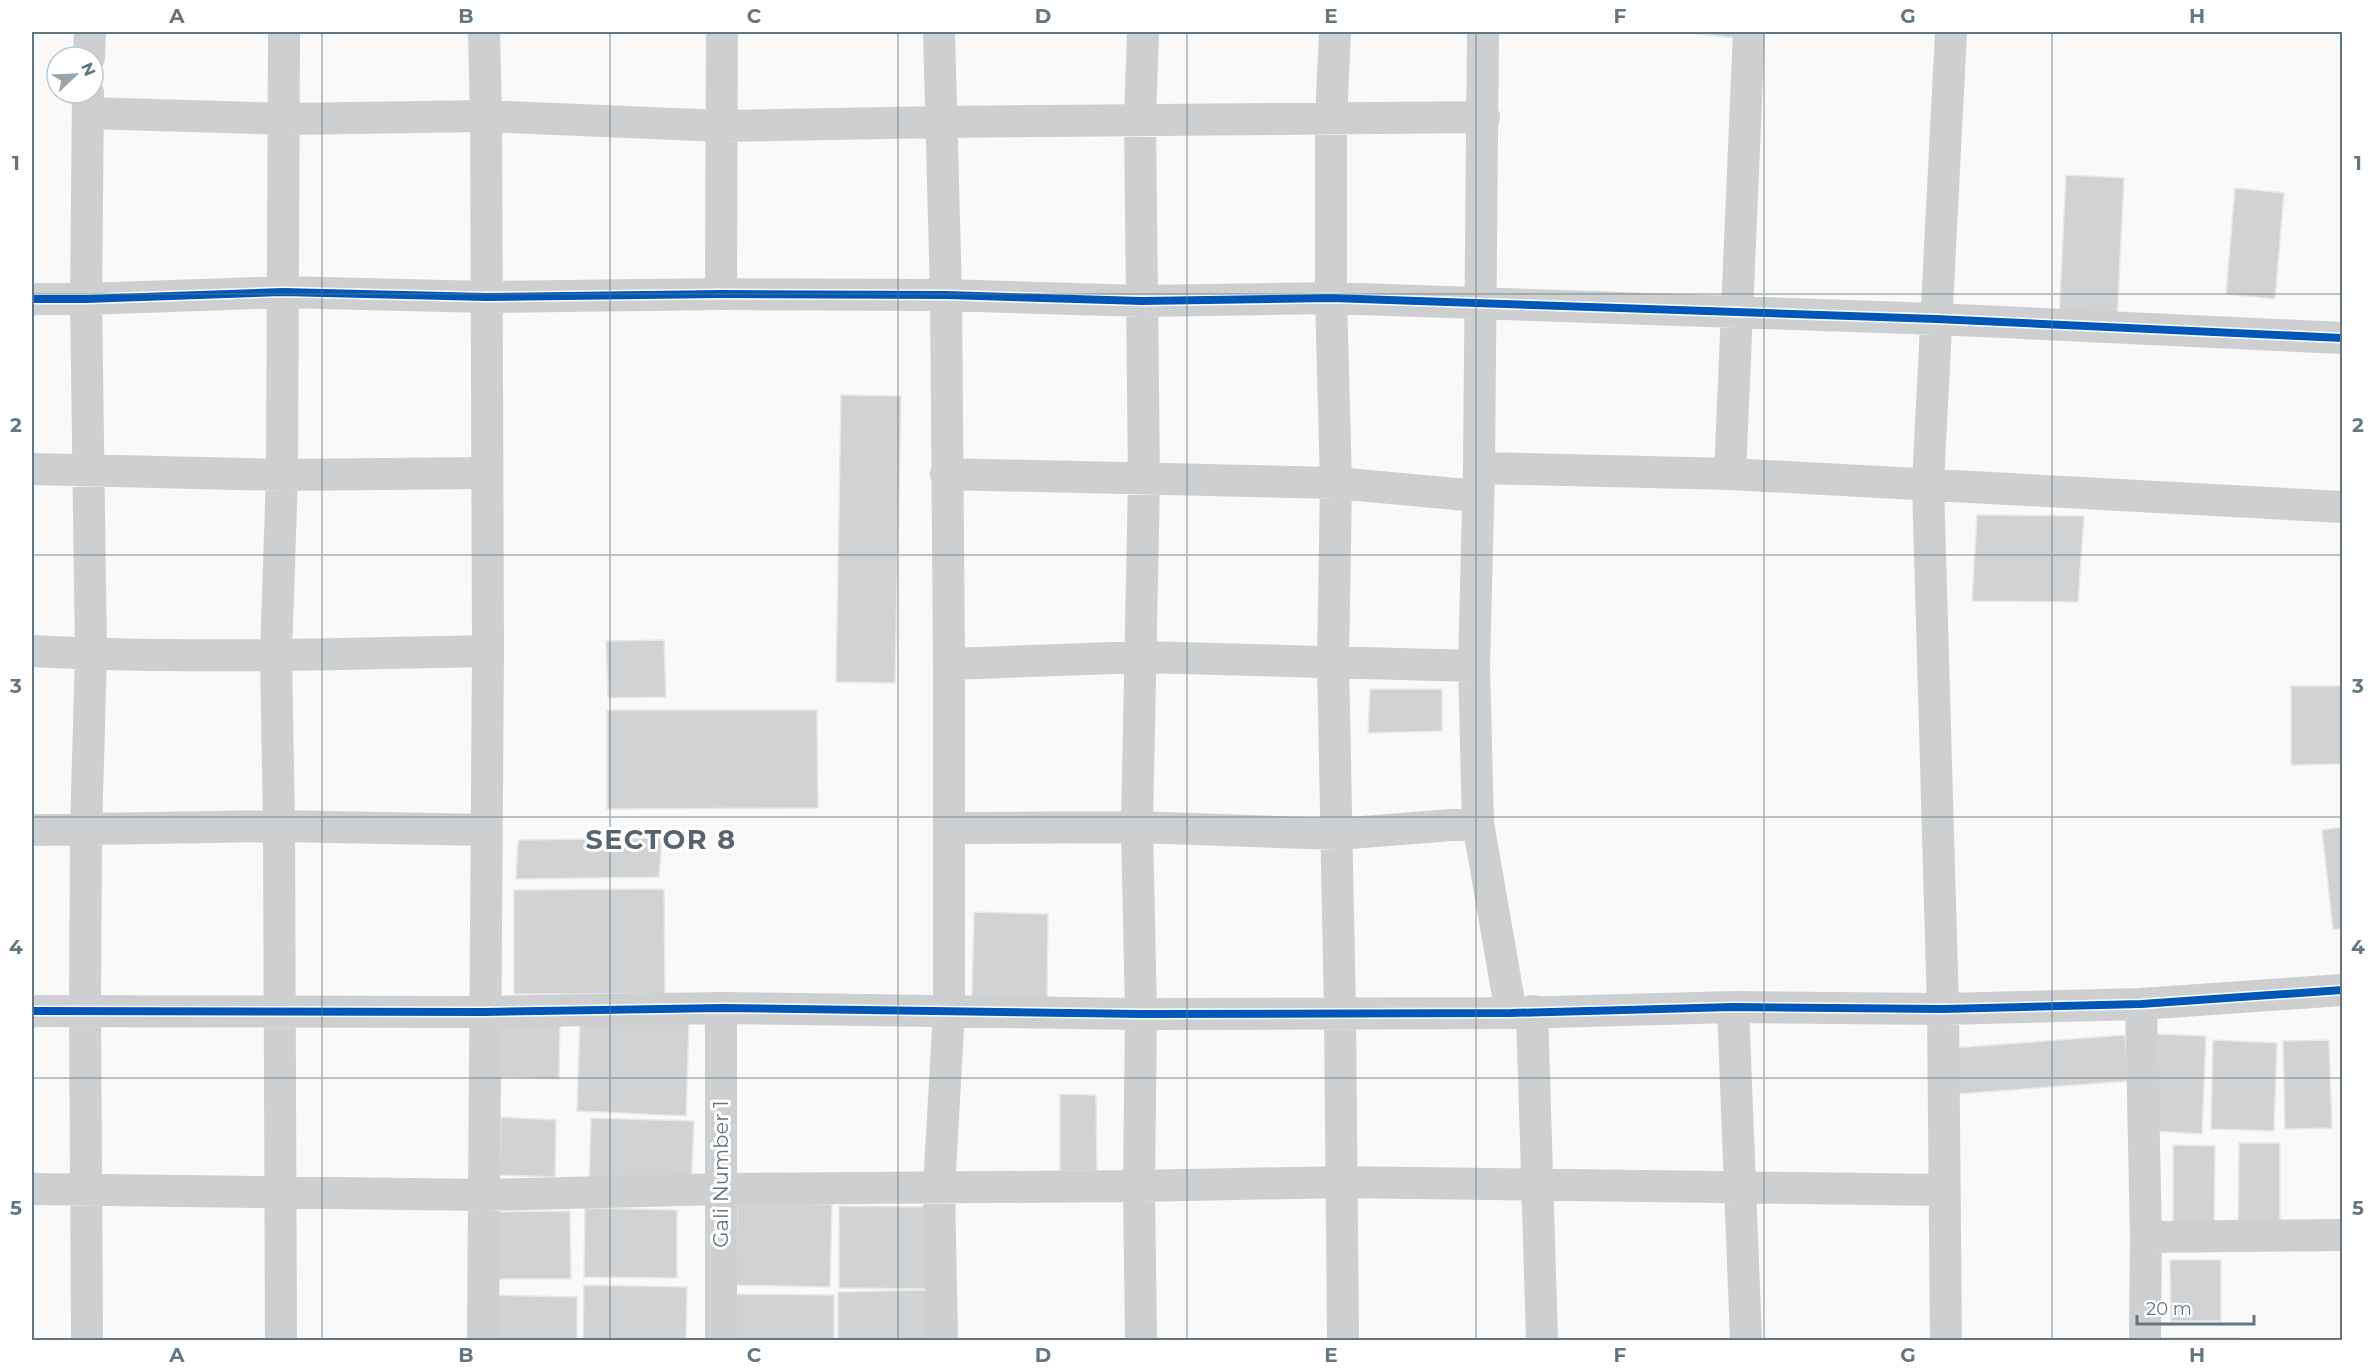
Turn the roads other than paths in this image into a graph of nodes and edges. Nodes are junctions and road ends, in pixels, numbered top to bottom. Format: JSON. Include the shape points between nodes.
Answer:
{"nodes":[{"id":1,"x":284,"y":32,"type":"edge"},
{"id":2,"x":484,"y":32,"type":"edge"},
{"id":3,"x":722,"y":32,"type":"edge"},
{"id":4,"x":939,"y":32,"type":"edge"},
{"id":5,"x":1143,"y":32,"type":"edge"},
{"id":6,"x":1335,"y":32,"type":"edge"},
{"id":7,"x":1483,"y":32,"type":"edge"},
{"id":8,"x":1749,"y":32,"type":"edge"},
{"id":9,"x":1950,"y":32,"type":"edge"},
{"id":10,"x":105,"y":104,"type":"edge"},
{"id":11,"x":88,"y":105,"type":"edge"},
{"id":12,"x":486,"y":116,"type":"junction"},
{"id":13,"x":1484,"y":117,"type":"junction"},
{"id":14,"x":285,"y":119,"type":"junction"},
{"id":15,"x":1331,"y":119,"type":"junction"},
{"id":16,"x":1140,"y":120,"type":"junction"},
{"id":17,"x":942,"y":122,"type":"junction"},
{"id":18,"x":721,"y":126,"type":"junction"},
{"id":19,"x":283,"y":292,"type":"junction"},
{"id":20,"x":721,"y":294,"type":"junction"},
{"id":21,"x":946,"y":296,"type":"junction"},
{"id":22,"x":486,"y":297,"type":"junction"},
{"id":23,"x":1331,"y":298,"type":"junction"},
{"id":24,"x":32,"y":299,"type":"edge"},
{"id":25,"x":86,"y":299,"type":"junction"},
{"id":26,"x":1142,"y":301,"type":"junction"},
{"id":27,"x":1479,"y":304,"type":"junction"},
{"id":28,"x":1737,"y":313,"type":"junction"},
{"id":29,"x":1936,"y":319,"type":"junction"},
{"id":30,"x":2343,"y":338,"type":"edge"},
{"id":31,"x":32,"y":469,"type":"edge"},
{"id":32,"x":88,"y":469,"type":"junction"},
{"id":33,"x":487,"y":473,"type":"junction"},
{"id":34,"x":946,"y":474,"type":"junction"},
{"id":35,"x":1730,"y":474,"type":"junction"},
{"id":36,"x":282,"y":475,"type":"junction"},
{"id":37,"x":1144,"y":480,"type":"junction"},
{"id":38,"x":1478,"y":482,"type":"junction"},
{"id":39,"x":1336,"y":483,"type":"junction"},
{"id":40,"x":1928,"y":483,"type":"junction"},
{"id":41,"x":2343,"y":507,"type":"edge"},
{"id":42,"x":32,"y":651,"type":"edge"},
{"id":43,"x":488,"y":651,"type":"junction"},
{"id":44,"x":91,"y":654,"type":"junction"},
{"id":45,"x":276,"y":654,"type":"junction"},
{"id":46,"x":1142,"y":657,"type":"junction"},
{"id":47,"x":1333,"y":661,"type":"junction"},
{"id":48,"x":949,"y":664,"type":"junction"},
{"id":49,"x":1474,"y":666,"type":"junction"},
{"id":50,"x":1478,"y":823,"type":"junction"},
{"id":51,"x":279,"y":826,"type":"junction"},
{"id":52,"x":1137,"y":827,"type":"junction"},
{"id":53,"x":949,"y":828,"type":"junction"},
{"id":54,"x":32,"y":830,"type":"edge"},
{"id":55,"x":486,"y":830,"type":"junction"},
{"id":56,"x":86,"y":831,"type":"junction"},
{"id":57,"x":1337,"y":834,"type":"junction"},
{"id":58,"x":2343,"y":990,"type":"edge"},
{"id":59,"x":2140,"y":1004,"type":"junction"},
{"id":60,"x":1734,"y":1006,"type":"junction"},
{"id":61,"x":721,"y":1008,"type":"junction"},
{"id":62,"x":1943,"y":1009,"type":"junction"},
{"id":63,"x":85,"y":1010,"type":"junction"},
{"id":64,"x":32,"y":1011,"type":"edge"},
{"id":65,"x":949,"y":1011,"type":"junction"},
{"id":66,"x":280,"y":1012,"type":"junction"},
{"id":67,"x":484,"y":1012,"type":"junction"},
{"id":68,"x":1521,"y":1012,"type":"junction"},
{"id":69,"x":1141,"y":1014,"type":"junction"},
{"id":70,"x":1340,"y":1014,"type":"junction"},
{"id":71,"x":1341,"y":1182,"type":"junction"},
{"id":72,"x":1139,"y":1186,"type":"junction"},
{"id":73,"x":1536,"y":1186,"type":"junction"},
{"id":74,"x":939,"y":1187,"type":"junction"},
{"id":75,"x":32,"y":1189,"type":"edge"},
{"id":76,"x":720,"y":1189,"type":"junction"},
{"id":77,"x":1742,"y":1189,"type":"junction"},
{"id":78,"x":87,"y":1190,"type":"junction"},
{"id":79,"x":1944,"y":1190,"type":"junction"},
{"id":80,"x":281,"y":1192,"type":"junction"},
{"id":81,"x":484,"y":1195,"type":"junction"},
{"id":82,"x":2343,"y":1235,"type":"edge"},
{"id":83,"x":2146,"y":1237,"type":"junction"},
{"id":84,"x":87,"y":1341,"type":"edge"},
{"id":85,"x":281,"y":1341,"type":"edge"},
{"id":86,"x":483,"y":1341,"type":"edge"},
{"id":87,"x":721,"y":1341,"type":"edge"},
{"id":88,"x":942,"y":1341,"type":"edge"},
{"id":89,"x":1141,"y":1341,"type":"edge"},
{"id":90,"x":1343,"y":1341,"type":"edge"},
{"id":91,"x":1542,"y":1341,"type":"edge"},
{"id":92,"x":1746,"y":1341,"type":"edge"},
{"id":93,"x":1946,"y":1341,"type":"edge"},
{"id":94,"x":2145,"y":1341,"type":"edge"}],
"edges":[{"from":1,"to":14,"type":"street"},
{"from":2,"to":12,"type":"street"},
{"from":3,"to":18,"type":"street"},
{"from":4,"to":17,"type":"street"},
{"from":5,"to":16,"type":"street"},
{"from":6,"to":15,"type":"street"},
{"from":7,"to":13,"type":"street"},
{"from":8,"to":28,"type":"street"},
{"from":9,"to":29,"type":"street"},
{"from":10,"to":14,"type":"street"},
{"from":11,"to":25,"type":"street"},
{"from":12,"to":14,"type":"street"},
{"from":12,"to":18,"type":"street"},
{"from":12,"to":22,"type":"street"},
{"from":13,"to":15,"type":"street"},
{"from":13,"to":27,"type":"street"},
{"from":14,"to":19,"type":"street"},
{"from":15,"to":16,"type":"street"},
{"from":15,"to":23,"type":"street"},
{"from":16,"to":17,"type":"street"},
{"from":16,"to":26,"type":"street"},
{"from":17,"to":18,"type":"street"},
{"from":17,"to":21,"type":"street"},
{"from":18,"to":20,"type":"street"},
{"from":19,"to":22,"type":"street"},
{"from":19,"to":25,"type":"street"},
{"from":19,"to":36,"type":"street"},
{"from":20,"to":21,"type":"street"},
{"from":20,"to":22,"type":"street"},
{"from":21,"to":26,"type":"street"},
{"from":21,"to":34,"type":"street"},
{"from":22,"to":33,"type":"street"},
{"from":23,"to":26,"type":"street"},
{"from":23,"to":27,"type":"street"},
{"from":23,"to":39,"type":"street"},
{"from":24,"to":25,"type":"street"},
{"from":25,"to":32,"type":"street"},
{"from":26,"to":37,"type":"street"},
{"from":27,"to":28,"type":"street"},
{"from":27,"to":38,"type":"street"},
{"from":28,"to":29,"type":"street"},
{"from":28,"to":35,"type":"street"},
{"from":29,"to":30,"type":"street"},
{"from":29,"to":40,"type":"street"},
{"from":31,"to":32,"type":"street"},
{"from":32,"to":36,"type":"street"},
{"from":32,"to":44,"type":"street"},
{"from":33,"to":36,"type":"street"},
{"from":33,"to":43,"type":"street"},
{"from":34,"to":37,"type":"street"},
{"from":34,"to":48,"type":"street"},
{"from":35,"to":38,"type":"street"},
{"from":35,"to":40,"type":"street"},
{"from":36,"to":45,"type":"street"},
{"from":37,"to":39,"type":"street"},
{"from":37,"to":46,"type":"street"},
{"from":38,"to":39,"type":"street"},
{"from":38,"to":49,"type":"street"},
{"from":39,"to":47,"type":"street"},
{"from":40,"to":41,"type":"street"},
{"from":40,"to":62,"type":"street"},
{"from":42,"to":44,"type":"street"},
{"from":43,"to":45,"type":"street"},
{"from":43,"to":55,"type":"street"},
{"from":44,"to":45,"type":"street"},
{"from":44,"to":56,"type":"street"},
{"from":45,"to":51,"type":"street"},
{"from":46,"to":47,"type":"street"},
{"from":46,"to":48,"type":"street"},
{"from":46,"to":52,"type":"street"},
{"from":47,"to":49,"type":"street"},
{"from":47,"to":57,"type":"street"},
{"from":48,"to":53,"type":"street"},
{"from":49,"to":50,"type":"street"},
{"from":50,"to":57,"type":"street"},
{"from":50,"to":68,"type":"street"},
{"from":51,"to":55,"type":"street"},
{"from":51,"to":56,"type":"street"},
{"from":51,"to":66,"type":"street"},
{"from":52,"to":53,"type":"street"},
{"from":52,"to":57,"type":"street"},
{"from":52,"to":69,"type":"street"},
{"from":53,"to":65,"type":"street"},
{"from":54,"to":56,"type":"street"},
{"from":55,"to":67,"type":"street"},
{"from":56,"to":63,"type":"street"},
{"from":57,"to":70,"type":"street"},
{"from":58,"to":59,"type":"street"},
{"from":59,"to":62,"type":"street"},
{"from":59,"to":83,"type":"street"},
{"from":60,"to":62,"type":"street"},
{"from":60,"to":68,"type":"street"},
{"from":60,"to":77,"type":"street"},
{"from":61,"to":65,"type":"street"},
{"from":61,"to":67,"type":"street"},
{"from":61,"to":76,"type":"street","name":"Gali Number 1"},
{"from":62,"to":79,"type":"street"},
{"from":63,"to":64,"type":"street"},
{"from":63,"to":66,"type":"street"},
{"from":63,"to":78,"type":"street"},
{"from":65,"to":69,"type":"street"},
{"from":65,"to":74,"type":"street"},
{"from":66,"to":67,"type":"street"},
{"from":66,"to":80,"type":"street"},
{"from":67,"to":81,"type":"street"},
{"from":68,"to":70,"type":"street"},
{"from":68,"to":73,"type":"street"},
{"from":69,"to":70,"type":"street"},
{"from":69,"to":72,"type":"street"},
{"from":70,"to":71,"type":"street"},
{"from":71,"to":72,"type":"street"},
{"from":71,"to":73,"type":"street"},
{"from":71,"to":90,"type":"street"},
{"from":72,"to":74,"type":"street"},
{"from":72,"to":89,"type":"street"},
{"from":73,"to":77,"type":"street"},
{"from":73,"to":91,"type":"street"},
{"from":74,"to":76,"type":"street"},
{"from":74,"to":88,"type":"street"},
{"from":75,"to":78,"type":"street"},
{"from":76,"to":81,"type":"street"},
{"from":76,"to":87,"type":"street","name":"Gali Number 1"},
{"from":77,"to":79,"type":"street"},
{"from":77,"to":92,"type":"street"},
{"from":78,"to":80,"type":"street"},
{"from":78,"to":84,"type":"street"},
{"from":79,"to":93,"type":"street"},
{"from":80,"to":81,"type":"street"},
{"from":80,"to":85,"type":"street"},
{"from":81,"to":86,"type":"street"},
{"from":82,"to":83,"type":"street"},
{"from":83,"to":94,"type":"street"}]}
